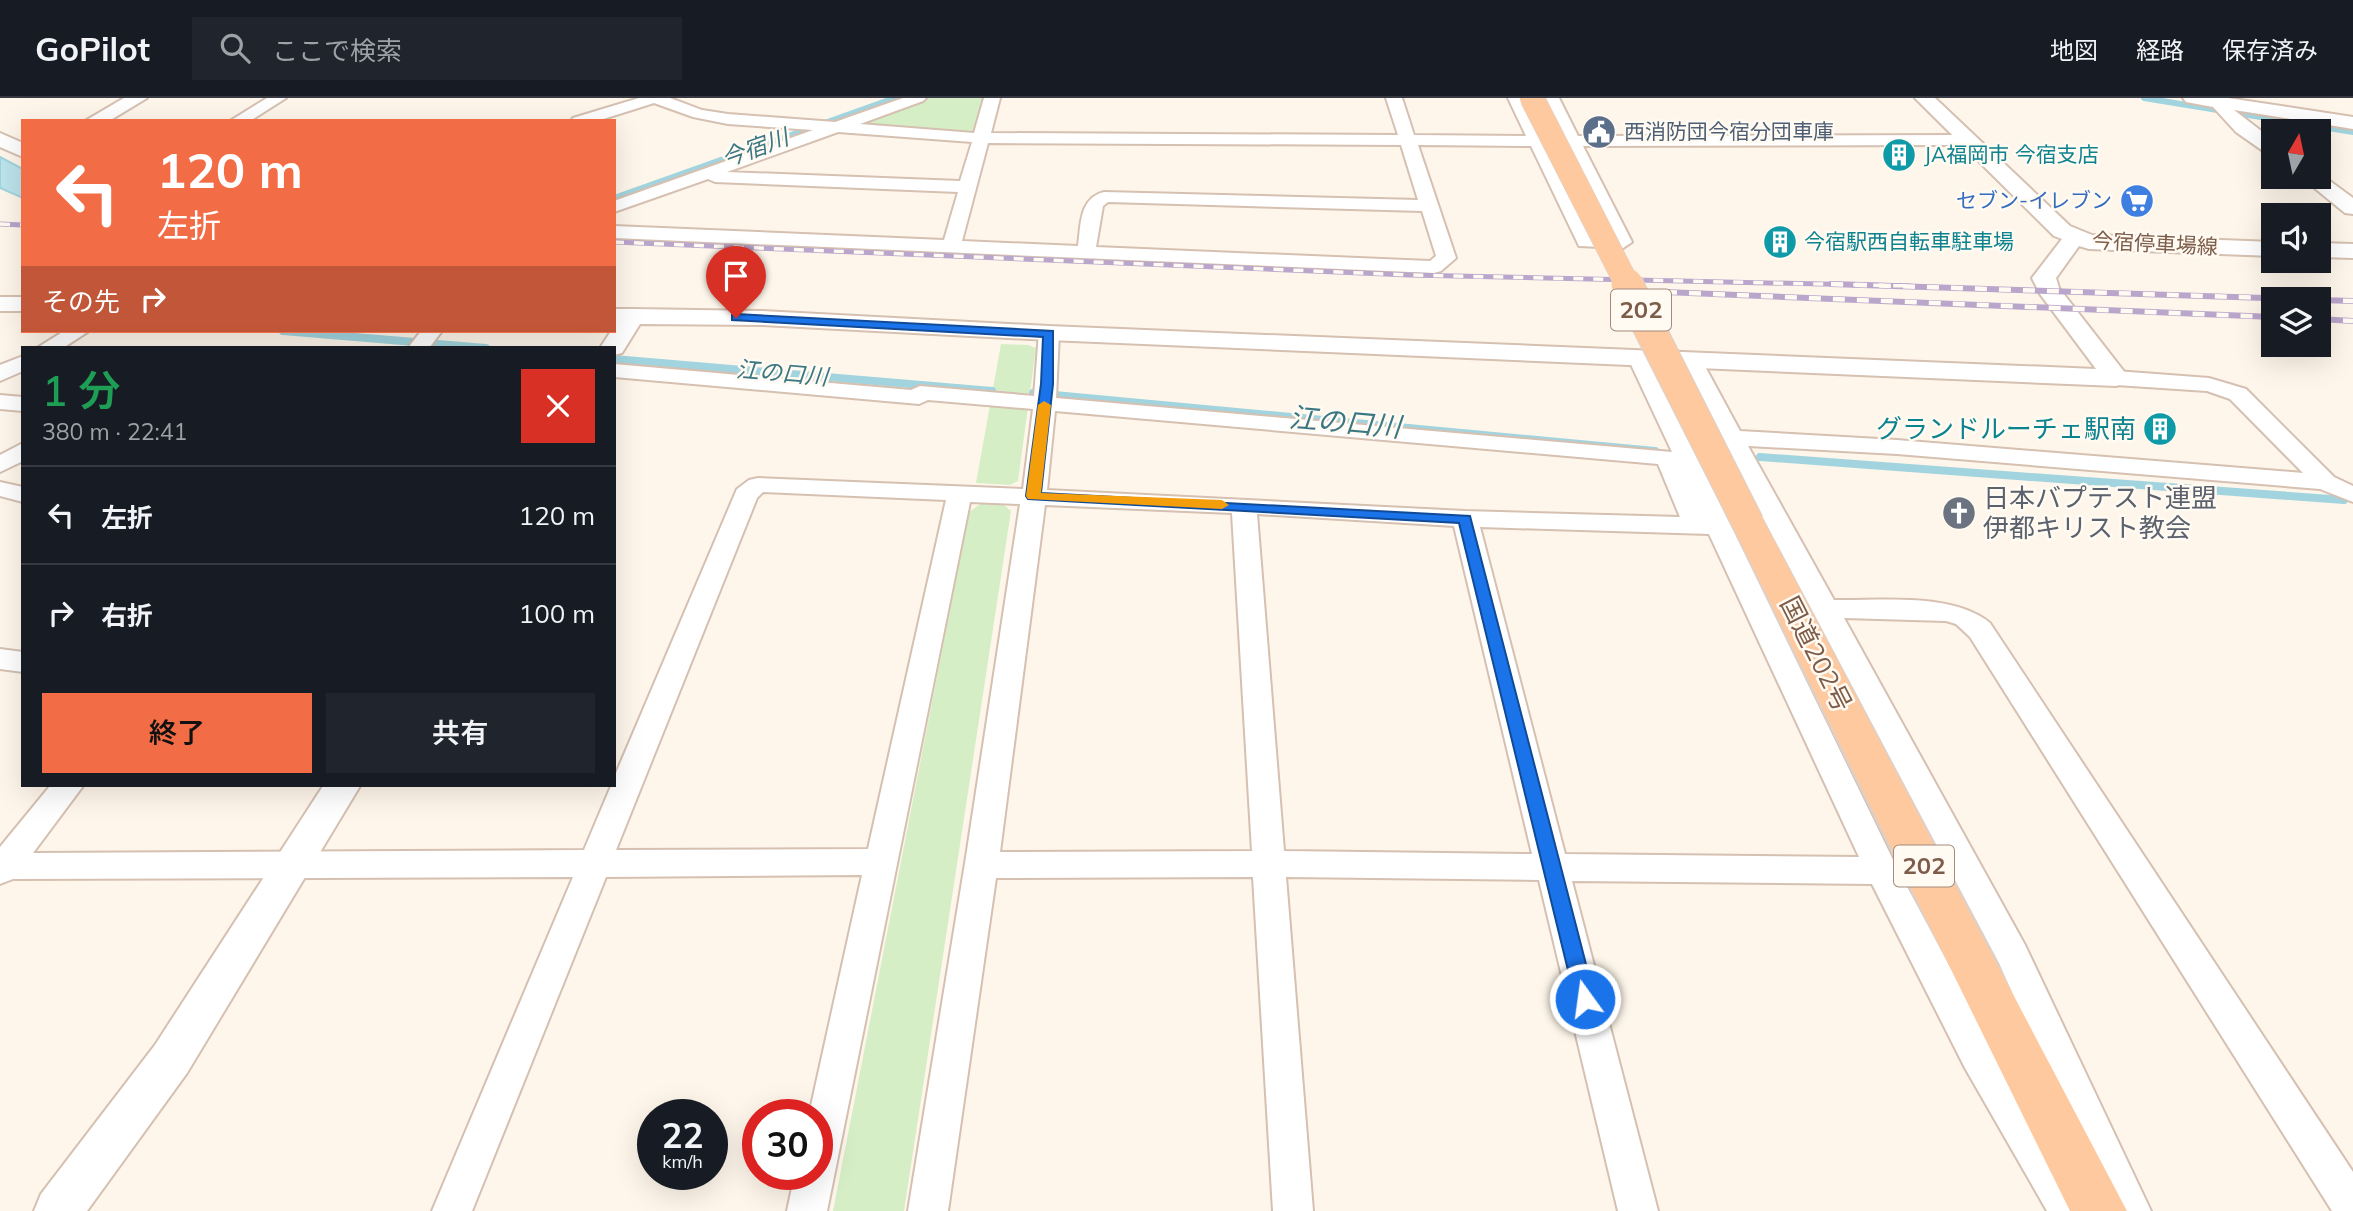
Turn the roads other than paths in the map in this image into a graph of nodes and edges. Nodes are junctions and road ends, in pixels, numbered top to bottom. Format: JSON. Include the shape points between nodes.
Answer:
{"nodes":[{"id":1,"x":138,"y":98,"type":"edge"},
{"id":2,"x":278,"y":98,"type":"edge"},
{"id":3,"x":918,"y":98,"type":"edge"},
{"id":4,"x":992,"y":98,"type":"edge"},
{"id":5,"x":1394,"y":98,"type":"edge"},
{"id":6,"x":1516,"y":98,"type":"edge"},
{"id":7,"x":1532,"y":98,"type":"edge"},
{"id":8,"x":1550,"y":98,"type":"edge"},
{"id":9,"x":1924,"y":98,"type":"edge"},
{"id":10,"x":2192,"y":98,"type":"edge"},
{"id":11,"x":2223,"y":107,"type":"edge"},
{"id":12,"x":98,"y":119,"type":"edge"},
{"id":13,"x":241,"y":119,"type":"edge"},
{"id":14,"x":586,"y":119,"type":"edge"},
{"id":15,"x":2353,"y":123,"type":"edge"},
{"id":16,"x":838,"y":128,"type":"junction"},
{"id":17,"x":982,"y":138,"type":"junction"},
{"id":18,"x":0,"y":139,"type":"edge"},
{"id":19,"x":1405,"y":139,"type":"junction"},
{"id":20,"x":2261,"y":139,"type":"edge"},
{"id":21,"x":1964,"y":140,"type":"junction"},
{"id":22,"x":1534,"y":141,"type":"junction"},
{"id":23,"x":1573,"y":141,"type":"junction"},
{"id":24,"x":19,"y":157,"type":"edge"},
{"id":25,"x":702,"y":177,"type":"junction"},
{"id":26,"x":967,"y":187,"type":"junction"},
{"id":27,"x":2327,"y":189,"type":"edge"},
{"id":28,"x":616,"y":206,"type":"edge"},
{"id":29,"x":1428,"y":206,"type":"junction"},
{"id":30,"x":2353,"y":208,"type":"edge"},
{"id":31,"x":616,"y":232,"type":"edge"},
{"id":32,"x":2074,"y":238,"type":"junction"},
{"id":33,"x":951,"y":247,"type":"junction"},
{"id":34,"x":2261,"y":249,"type":"edge"},
{"id":35,"x":2331,"y":250,"type":"edge"},
{"id":36,"x":2353,"y":251,"type":"edge"},
{"id":37,"x":1086,"y":252,"type":"junction"},
{"id":38,"x":0,"y":304,"type":"edge"},
{"id":39,"x":21,"y":304,"type":"edge"},
{"id":40,"x":623,"y":316,"type":"edge"},
{"id":41,"x":75,"y":333,"type":"edge"},
{"id":42,"x":1049,"y":333,"type":"junction"},
{"id":43,"x":52,"y":346,"type":"edge"},
{"id":44,"x":614,"y":346,"type":"edge"},
{"id":45,"x":1638,"y":356,"type":"junction"},
{"id":46,"x":1690,"y":359,"type":"junction"},
{"id":47,"x":21,"y":363,"type":"edge"},
{"id":48,"x":616,"y":370,"type":"edge"},
{"id":49,"x":0,"y":374,"type":"edge"},
{"id":50,"x":2116,"y":378,"type":"junction"},
{"id":51,"x":1046,"y":394,"type":"junction"},
{"id":52,"x":0,"y":402,"type":"edge"},
{"id":53,"x":21,"y":404,"type":"edge"},
{"id":54,"x":1738,"y":449,"type":"junction"},
{"id":55,"x":1683,"y":450,"type":"junction"},
{"id":56,"x":21,"y":451,"type":"edge"},
{"id":57,"x":0,"y":465,"type":"edge"},
{"id":58,"x":2325,"y":482,"type":"junction"},
{"id":59,"x":0,"y":489,"type":"edge"},
{"id":60,"x":960,"y":493,"type":"junction"},
{"id":61,"x":21,"y":494,"type":"edge"},
{"id":62,"x":2353,"y":495,"type":"edge"},
{"id":63,"x":1033,"y":496,"type":"junction"},
{"id":64,"x":1244,"y":506,"type":"junction"},
{"id":65,"x":1465,"y":519,"type":"junction"},
{"id":66,"x":1722,"y":525,"type":"junction"},
{"id":67,"x":1825,"y":608,"type":"junction"},
{"id":68,"x":0,"y":659,"type":"edge"},
{"id":69,"x":21,"y":662,"type":"edge"},
{"id":70,"x":67,"y":787,"type":"edge"},
{"id":71,"x":341,"y":787,"type":"edge"},
{"id":72,"x":881,"y":862,"type":"junction"},
{"id":73,"x":295,"y":863,"type":"junction"},
{"id":74,"x":1268,"y":863,"type":"junction"},
{"id":75,"x":594,"y":865,"type":"junction"},
{"id":76,"x":983,"y":865,"type":"junction"},
{"id":77,"x":1552,"y":867,"type":"junction"},
{"id":78,"x":1,"y":868,"type":"edge"},
{"id":79,"x":1882,"y":871,"type":"junction"},
{"id":80,"x":831,"y":1099,"type":"edge"},
{"id":81,"x":812,"y":1190,"type":"edge"},
{"id":82,"x":2353,"y":1208,"type":"edge"},
{"id":83,"x":58,"y":1211,"type":"edge"},
{"id":84,"x":452,"y":1211,"type":"edge"},
{"id":85,"x":807,"y":1211,"type":"edge"},
{"id":86,"x":928,"y":1211,"type":"edge"},
{"id":87,"x":1293,"y":1211,"type":"edge"},
{"id":88,"x":1638,"y":1211,"type":"edge"},
{"id":89,"x":2070,"y":1211,"type":"edge"},
{"id":90,"x":2099,"y":1211,"type":"edge"},
{"id":91,"x":2132,"y":1211,"type":"edge"}],
"edges":[{"from":1,"to":12,"type":"street"},
{"from":2,"to":13,"type":"street"},
{"from":3,"to":16,"type":"street"},
{"from":4,"to":17,"type":"street"},
{"from":5,"to":19,"type":"street"},
{"from":6,"to":22,"type":"street"},
{"from":7,"to":66,"type":"highway","name":"国道202号","number":"202","bridge":true},
{"from":8,"to":23,"type":"street"},
{"from":9,"to":21,"type":"street","name":"今宿停車場線"},
{"from":10,"to":11,"type":"street"},
{"from":11,"to":15,"type":"street"},
{"from":11,"to":20,"type":"street"},
{"from":14,"to":16,"type":"street","via":[[655,98],[728,120]]},
{"from":16,"to":17,"type":"street"},
{"from":16,"to":25,"type":"street"},
{"from":17,"to":19,"type":"street"},
{"from":17,"to":26,"type":"street"},
{"from":18,"to":24,"type":"street"},
{"from":19,"to":22,"type":"street"},
{"from":19,"to":29,"type":"street"},
{"from":21,"to":23,"type":"street"},
{"from":21,"to":32,"type":"street","name":"今宿停車場線"},
{"from":22,"to":23,"type":"street"},
{"from":22,"to":23,"type":"street","via":[[1586,242],[1623,242]]},
{"from":25,"to":26,"type":"street"},
{"from":25,"to":28,"type":"street"},
{"from":26,"to":33,"type":"street"},
{"from":27,"to":30,"type":"street"},
{"from":29,"to":37,"type":"street","via":[[1104,197],[1094,204]]},
{"from":29,"to":37,"type":"street","via":[[1446,258],[1434,267]]},
{"from":31,"to":33,"type":"street"},
{"from":32,"to":34,"type":"street","name":"今宿停車場線","via":[[2111,244]]},
{"from":32,"to":50,"type":"street","via":[[2044,278]]},
{"from":33,"to":37,"type":"street"},
{"from":35,"to":36,"type":"street"},
{"from":38,"to":39,"type":"street"},
{"from":40,"to":42,"type":"street","via":[[762,318]]},
{"from":40,"to":44,"type":"street"},
{"from":41,"to":43,"type":"street"},
{"from":42,"to":45,"type":"street"},
{"from":42,"to":51,"type":"street"},
{"from":45,"to":46,"type":"street"},
{"from":45,"to":55,"type":"street"},
{"from":46,"to":50,"type":"street"},
{"from":46,"to":54,"type":"street"},
{"from":47,"to":49,"type":"street"},
{"from":48,"to":51,"type":"street","via":[[919,397],[920,393]]},
{"from":50,"to":58,"type":"street","via":[[2209,385],[2238,394]]},
{"from":51,"to":63,"type":"street"},
{"from":51,"to":66,"type":"street","via":[[1667,458]]},
{"from":52,"to":53,"type":"street"},
{"from":54,"to":55,"type":"street"},
{"from":54,"to":58,"type":"street","via":[[1898,447]]},
{"from":54,"to":67,"type":"street"},
{"from":55,"to":66,"type":"street"},
{"from":56,"to":57,"type":"street"},
{"from":58,"to":62,"type":"street"},
{"from":59,"to":61,"type":"street"},
{"from":60,"to":63,"type":"street"},
{"from":60,"to":72,"type":"street"},
{"from":60,"to":75,"type":"street","via":[[758,485],[746,494]]},
{"from":63,"to":64,"type":"street"},
{"from":63,"to":76,"type":"street"},
{"from":64,"to":65,"type":"street"},
{"from":64,"to":74,"type":"street"},
{"from":65,"to":66,"type":"street"},
{"from":65,"to":77,"type":"street"},
{"from":66,"to":79,"type":"street"},
{"from":66,"to":90,"type":"highway","name":"国道202号","number":"202"},
{"from":67,"to":82,"type":"street","via":[[1947,612],[1966,618],[1980,631]]},
{"from":67,"to":91,"type":"street","via":[[2013,956]]},
{"from":68,"to":69,"type":"street"},
{"from":70,"to":78,"type":"street"},
{"from":71,"to":73,"type":"street"},
{"from":72,"to":75,"type":"street"},
{"from":72,"to":80,"type":"street"},
{"from":73,"to":75,"type":"street"},
{"from":73,"to":78,"type":"street"},
{"from":73,"to":83,"type":"street","via":[[171,1059]]},
{"from":74,"to":76,"type":"street"},
{"from":74,"to":77,"type":"street"},
{"from":74,"to":87,"type":"street"},
{"from":75,"to":84,"type":"street"},
{"from":76,"to":86,"type":"street"},
{"from":77,"to":79,"type":"street"},
{"from":77,"to":88,"type":"street"},
{"from":79,"to":89,"type":"street","via":[[1979,1056]]},
{"from":81,"to":85,"type":"street"}]}
